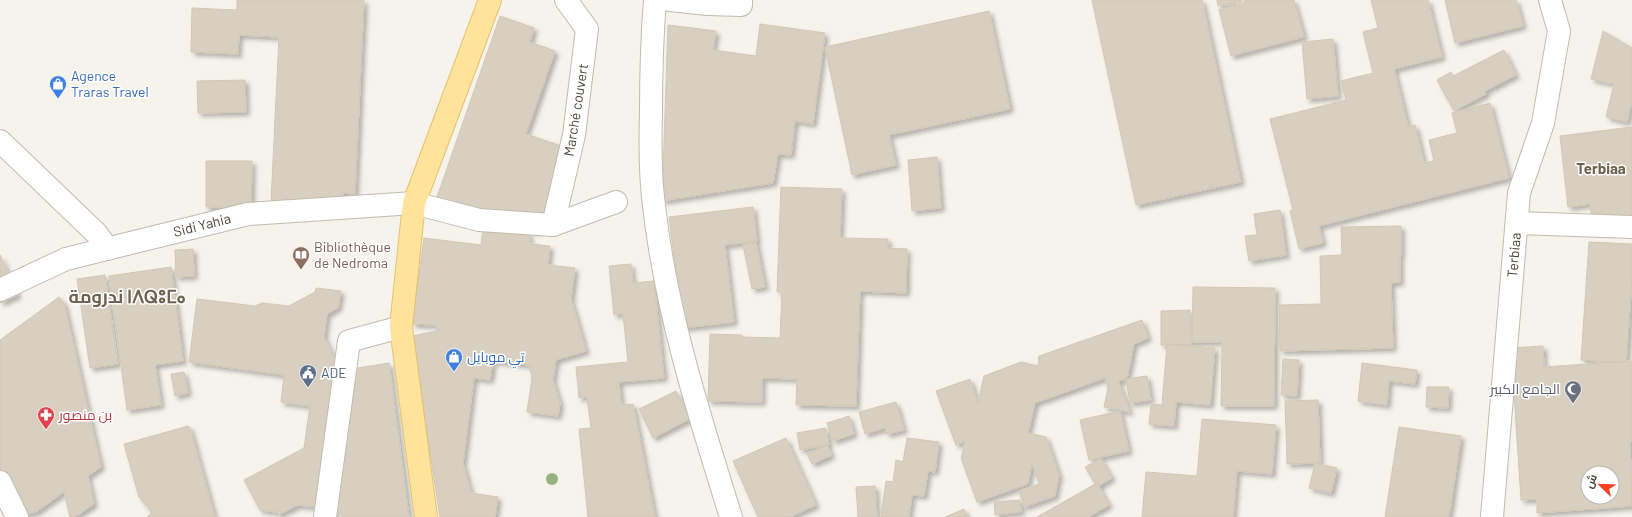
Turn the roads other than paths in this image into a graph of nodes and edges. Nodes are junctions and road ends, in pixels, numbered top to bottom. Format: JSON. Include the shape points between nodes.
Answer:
{"nodes":[{"id":1,"x":490,"y":0,"type":"edge"},
{"id":2,"x":566,"y":0,"type":"edge"},
{"id":3,"x":655,"y":0,"type":"edge"},
{"id":4,"x":670,"y":0,"type":"edge"},
{"id":5,"x":741,"y":0,"type":"edge"},
{"id":6,"x":1550,"y":0,"type":"edge"},
{"id":7,"x":0,"y":141,"type":"edge"},
{"id":8,"x":616,"y":202,"type":"dead end"},
{"id":9,"x":414,"y":203,"type":"junction"},
{"id":10,"x":1516,"y":223,"type":"junction"},
{"id":11,"x":553,"y":225,"type":"junction"},
{"id":12,"x":1632,"y":227,"type":"edge"},
{"id":13,"x":108,"y":249,"type":"junction"},
{"id":14,"x":0,"y":290,"type":"edge"},
{"id":15,"x":401,"y":327,"type":"junction"},
{"id":16,"x":0,"y":482,"type":"edge"},
{"id":17,"x":17,"y":517,"type":"edge"},
{"id":18,"x":325,"y":517,"type":"edge"},
{"id":19,"x":426,"y":517,"type":"edge"},
{"id":20,"x":731,"y":517,"type":"edge"},
{"id":21,"x":1492,"y":517,"type":"edge"}],
"edges":[{"from":1,"to":9,"type":"main road"},
{"from":2,"to":11,"type":"street","name":"Marché couvert","via":[[587,29],[574,135]]},
{"from":3,"to":20,"type":"street","via":[[651,52],[650,148],[654,206],[665,279],[685,364]]},
{"from":4,"to":5,"type":"street","via":[[740,5]]},
{"from":6,"to":10,"type":"street","name":"Terbiaa","via":[[1559,30],[1543,123],[1519,193]]},
{"from":7,"to":13,"type":"street","via":[[96,233]]},
{"from":8,"to":11,"type":"street"},
{"from":9,"to":11,"type":"street","name":"Sidi Yahia","via":[[479,220]]},
{"from":9,"to":13,"type":"street","name":"Sidi Yahia","via":[[248,214]]},
{"from":9,"to":15,"type":"main road"},
{"from":10,"to":12,"type":"street"},
{"from":10,"to":21,"type":"street","name":"Terbiaa"},
{"from":13,"to":14,"type":"street","name":"Sidi Yahia","via":[[66,260]]},
{"from":15,"to":18,"type":"street","via":[[349,341]]},
{"from":15,"to":19,"type":"main road"},
{"from":16,"to":17,"type":"street"}]}
